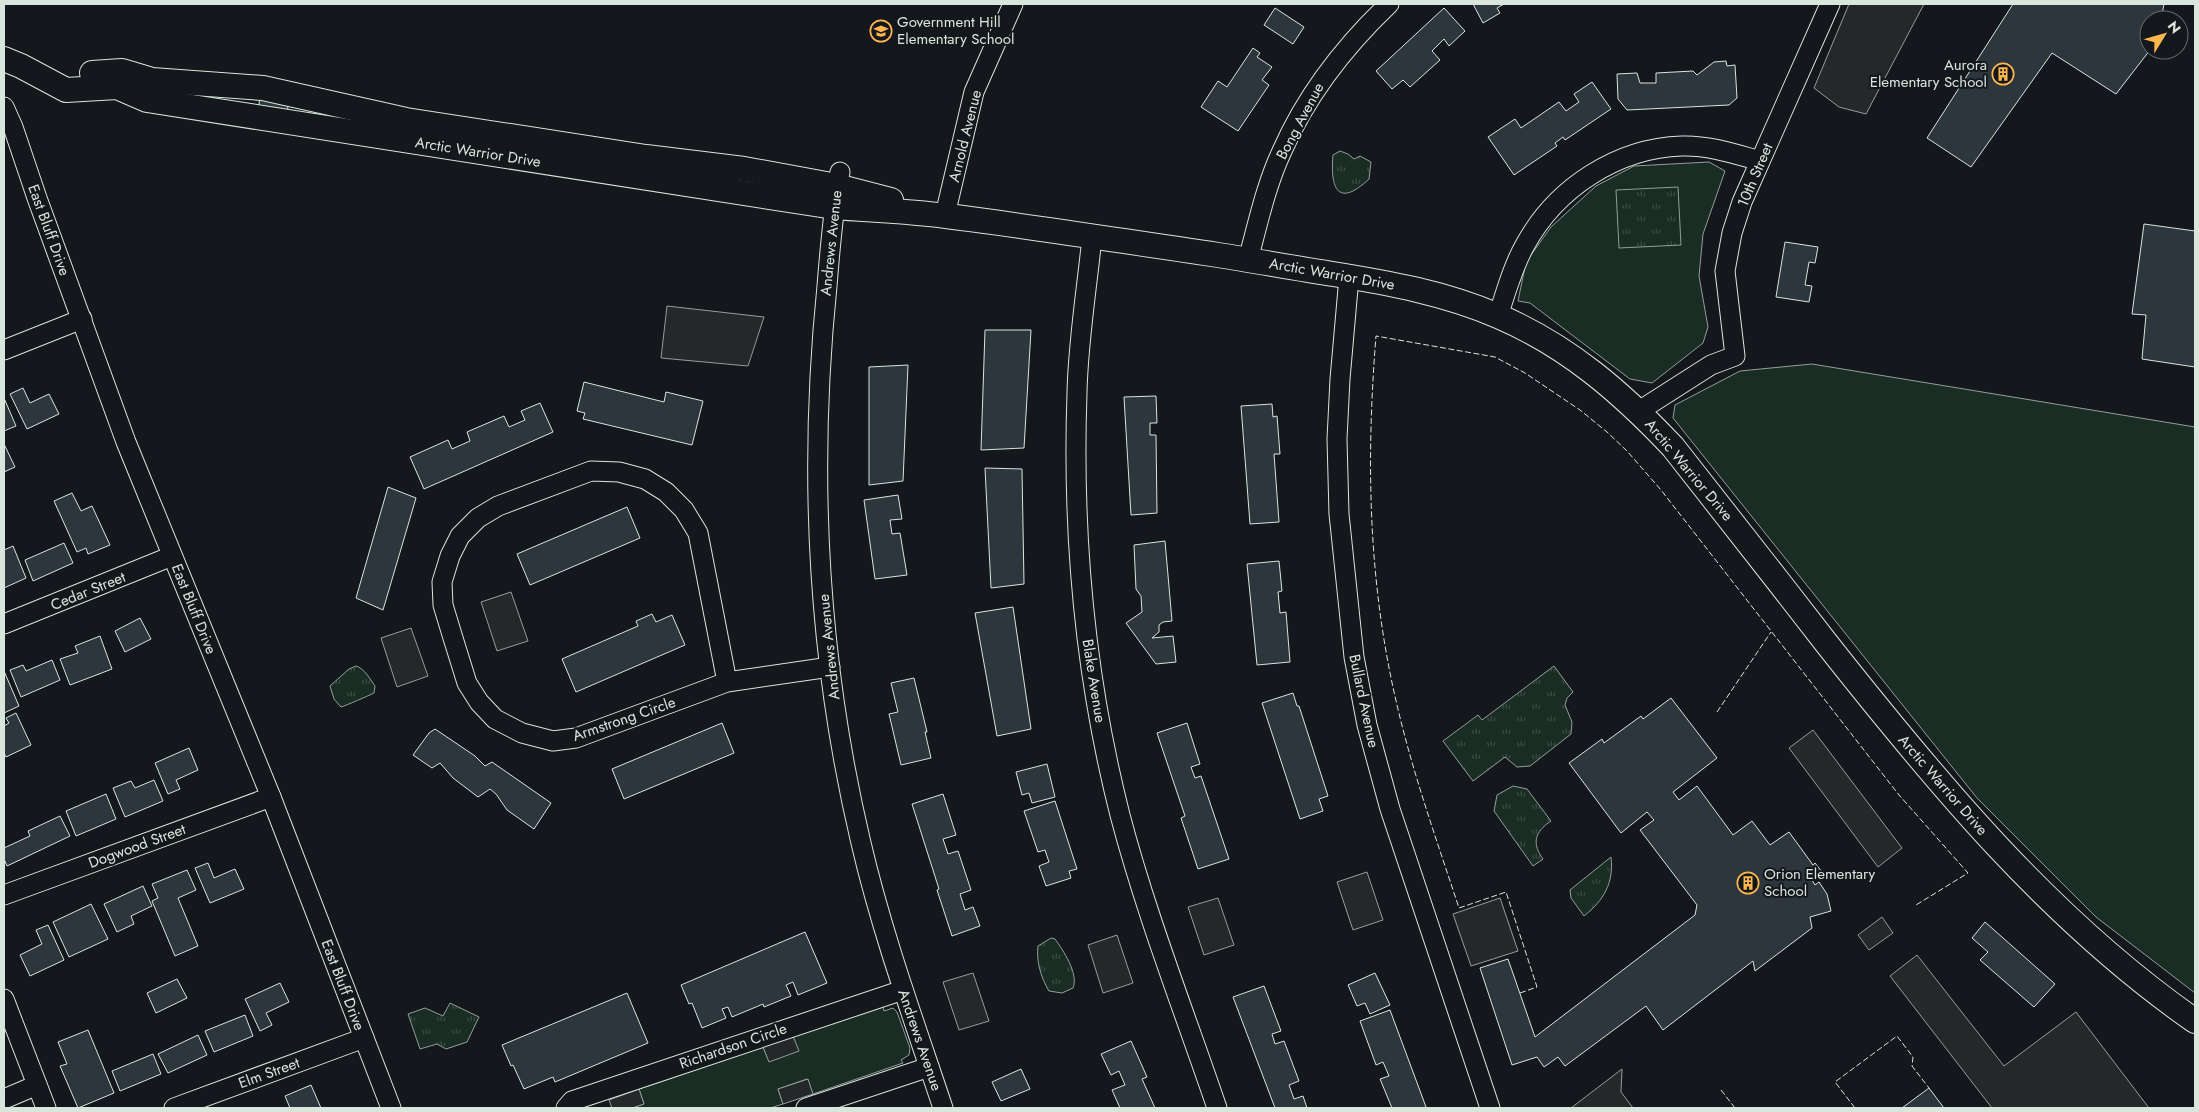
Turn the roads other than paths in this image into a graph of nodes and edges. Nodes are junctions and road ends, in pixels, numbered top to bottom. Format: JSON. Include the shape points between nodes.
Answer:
{"nodes":[{"id":1,"x":1013,"y":4,"type":"edge"},
{"id":2,"x":1389,"y":4,"type":"edge"},
{"id":3,"x":1830,"y":4,"type":"edge"},
{"id":4,"x":12,"y":62,"type":"edge"},
{"id":5,"x":4,"y":107,"type":"edge"},
{"id":6,"x":1760,"y":161,"type":"junction"},
{"id":7,"x":837,"y":188,"type":"junction"},
{"id":8,"x":945,"y":215,"type":"junction"},
{"id":9,"x":1092,"y":237,"type":"junction"},
{"id":10,"x":1248,"y":260,"type":"junction"},
{"id":11,"x":1349,"y":277,"type":"junction"},
{"id":12,"x":1498,"y":316,"type":"junction"},
{"id":13,"x":82,"y":320,"type":"junction"},
{"id":14,"x":4,"y":350,"type":"edge"},
{"id":15,"x":1639,"y":411,"type":"junction"},
{"id":16,"x":172,"y":556,"type":"junction"},
{"id":17,"x":4,"y":624,"type":"edge"},
{"id":18,"x":830,"y":667,"type":"junction"},
{"id":19,"x":727,"y":682,"type":"junction"},
{"id":20,"x":271,"y":796,"type":"junction"},
{"id":21,"x":4,"y":895,"type":"edge"},
{"id":22,"x":904,"y":990,"type":"junction"},
{"id":23,"x":4,"y":999,"type":"edge"},
{"id":24,"x":2195,"y":1021,"type":"edge"},
{"id":25,"x":364,"y":1038,"type":"junction"},
{"id":26,"x":930,"y":1067,"type":"junction"},
{"id":27,"x":37,"y":1085,"type":"junction"},
{"id":28,"x":4,"y":1099,"type":"edge"},
{"id":29,"x":46,"y":1108,"type":"edge"},
{"id":30,"x":174,"y":1108,"type":"edge"},
{"id":31,"x":391,"y":1108,"type":"edge"},
{"id":32,"x":566,"y":1108,"type":"edge"},
{"id":33,"x":806,"y":1108,"type":"edge"},
{"id":34,"x":943,"y":1108,"type":"edge"},
{"id":35,"x":1217,"y":1108,"type":"edge"},
{"id":36,"x":1490,"y":1108,"type":"edge"}],
"edges":[{"from":1,"to":8,"type":"street","name":"Arnold Avenue","via":[[974,92]]},
{"from":2,"to":10,"type":"street","name":"Bong Avenue","via":[[1355,37],[1316,88],[1282,150]]},
{"from":3,"to":6,"type":"street","name":"10th Street"},
{"from":4,"to":7,"type":"main road","name":"Arctic Warrior Drive","via":[[66,90],[116,86],[147,100]]},
{"from":5,"to":13,"type":"street","name":"East Bluff Drive"},
{"from":6,"to":12,"type":"street","via":[[1708,148],[1682,146],[1626,157],[1600,169],[1556,201],[1538,223],[1524,246]]},
{"from":6,"to":15,"type":"street","name":"10th Street","via":[[1732,233],[1725,271],[1735,356],[1711,365]]},
{"from":7,"to":8,"type":"main road","name":"Arctic Warrior Drive"},
{"from":7,"to":18,"type":"street","name":"Andrews Avenue","via":[[821,338],[817,459],[819,539]]},
{"from":8,"to":9,"type":"main road","name":"Arctic Warrior Drive"},
{"from":9,"to":10,"type":"main road","name":"Arctic Warrior Drive"},
{"from":9,"to":35,"type":"street","name":"Blake Avenue","via":[[1076,390],[1076,488],[1086,633],[1106,754],[1120,815],[1139,881]]},
{"from":10,"to":11,"type":"main road","name":"Arctic Warrior Drive"},
{"from":11,"to":12,"type":"main road","name":"Arctic Warrior Drive","via":[[1425,291]]},
{"from":11,"to":36,"type":"street","name":"Bullard Avenue","via":[[1336,439],[1339,514],[1354,657],[1367,725],[1390,809]]},
{"from":12,"to":15,"type":"main road","name":"Arctic Warrior Drive","via":[[1574,358]]},
{"from":13,"to":14,"type":"street"},
{"from":13,"to":16,"type":"street","name":"East Bluff Drive"},
{"from":15,"to":24,"type":"main road","name":"Arctic Warrior Drive","via":[[1673,447],[1901,738],[1977,825],[2089,936]]},
{"from":16,"to":17,"type":"street","name":"Cedar Street"},
{"from":16,"to":20,"type":"street","name":"East Bluff Drive"},
{"from":18,"to":19,"type":"street","name":"Armstrong Circle"},
{"from":18,"to":22,"type":"street","name":"Andrews Avenue","via":[[838,727],[861,842]]},
{"from":19,"to":19,"type":"street","name":"Armstrong Circle","via":[[576,738],[553,741],[522,733],[495,719],[467,683],[443,605],[442,582],[450,556],[460,536],[478,518],[498,506],[591,471],[619,472],[645,479],[666,492],[684,510],[698,533]]},
{"from":20,"to":21,"type":"street","name":"Dogwood Street"},
{"from":20,"to":25,"type":"street","name":"East Bluff Drive"},
{"from":22,"to":26,"type":"street","name":"Andrews Avenue"},
{"from":22,"to":32,"type":"street","name":"Richardson Circle","via":[[572,1101]]},
{"from":23,"to":27,"type":"street"},
{"from":25,"to":30,"type":"street","name":"Elm Street"},
{"from":25,"to":31,"type":"street","name":"East Bluff Drive"},
{"from":26,"to":33,"type":"street"},
{"from":26,"to":34,"type":"street","name":"Andrews Avenue"},
{"from":27,"to":28,"type":"street"},
{"from":27,"to":29,"type":"street"}]}
